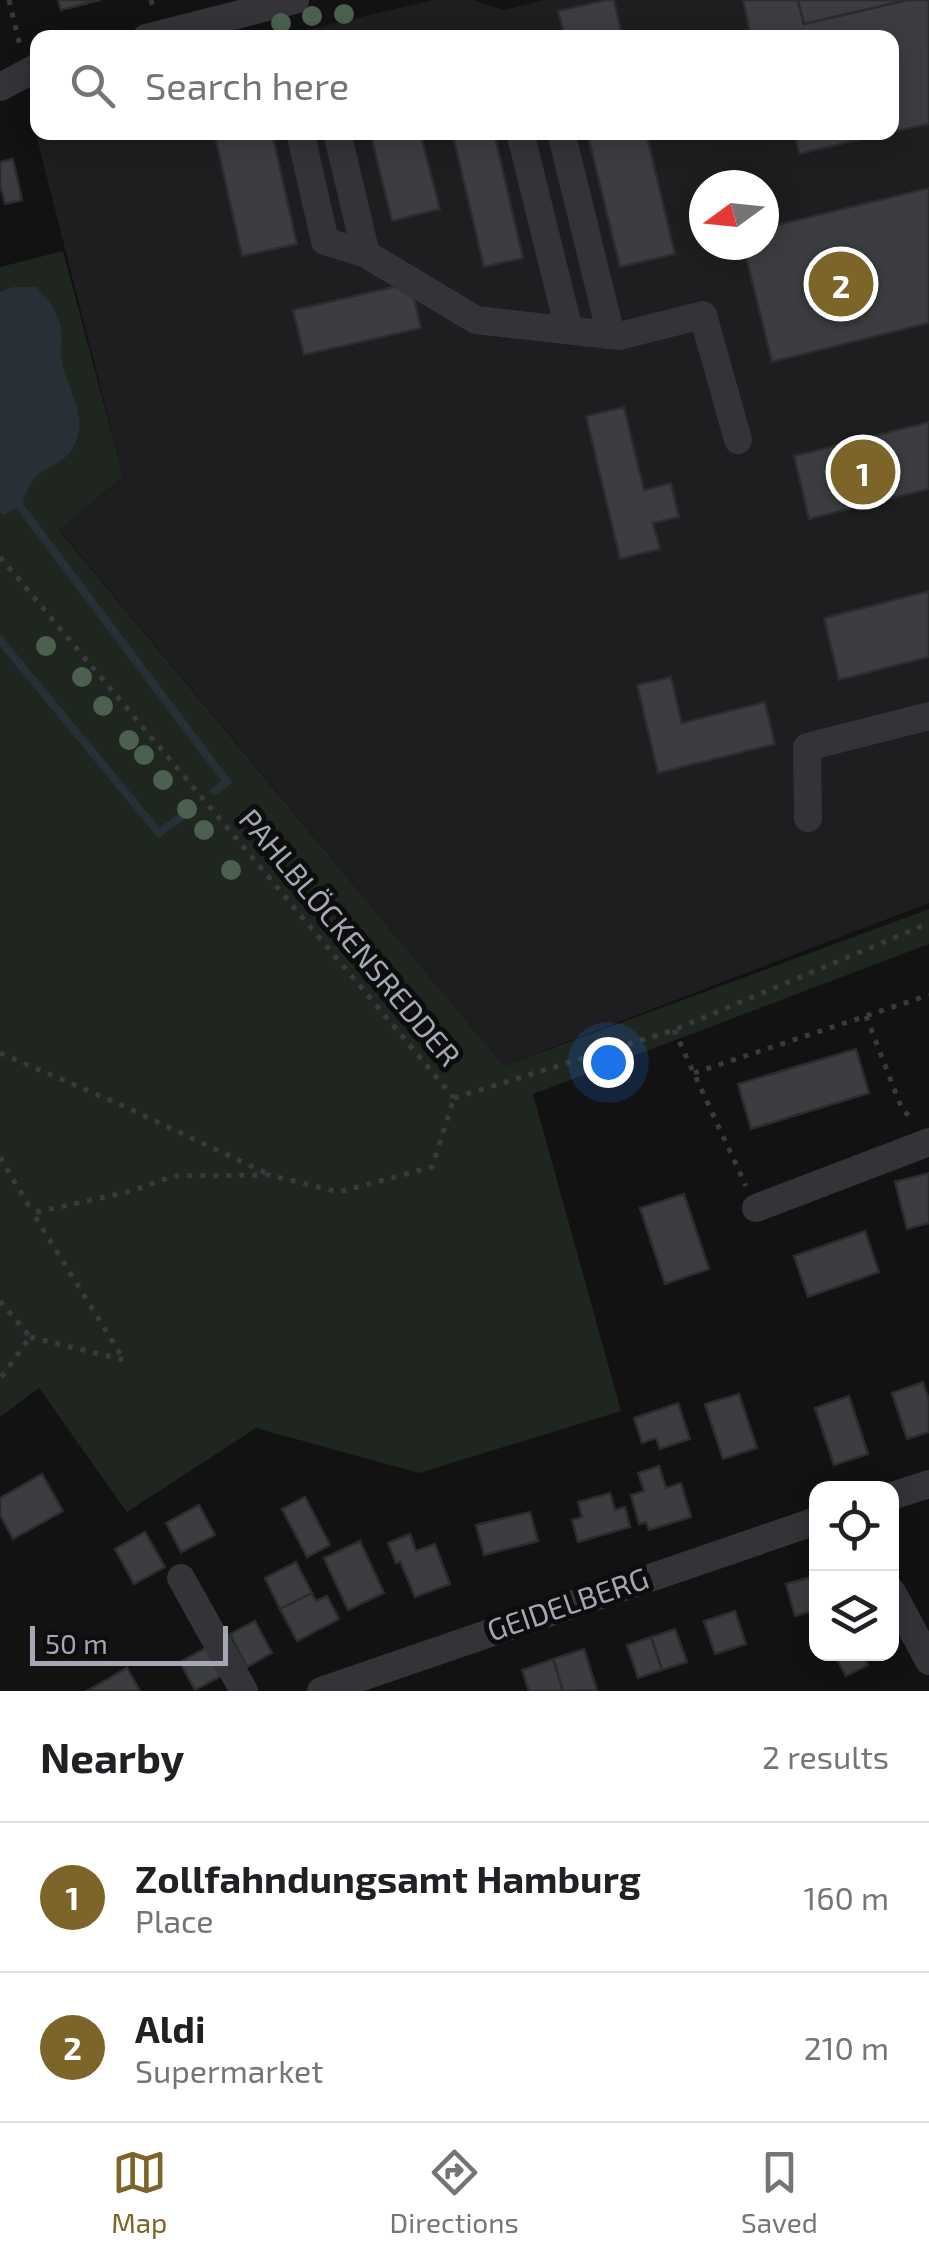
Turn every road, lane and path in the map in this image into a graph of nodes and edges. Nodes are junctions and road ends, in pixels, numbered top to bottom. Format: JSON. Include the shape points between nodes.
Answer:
{"nodes":[{"id":1,"x":9,"y":0,"type":"edge"},
{"id":2,"x":295,"y":0,"type":"edge"},
{"id":3,"x":177,"y":30,"type":"edge"},
{"id":4,"x":30,"y":64,"type":"edge"},
{"id":5,"x":30,"y":71,"type":"edge"},
{"id":6,"x":0,"y":87,"type":"edge"},
{"id":7,"x":302,"y":140,"type":"edge"},
{"id":8,"x":339,"y":140,"type":"edge"},
{"id":9,"x":522,"y":140,"type":"edge"},
{"id":10,"x":563,"y":140,"type":"edge"},
{"id":11,"x":366,"y":254,"type":"junction"},
{"id":12,"x":569,"y":330,"type":"junction"},
{"id":13,"x":611,"y":335,"type":"junction"},
{"id":14,"x":738,"y":440,"type":"dead end"},
{"id":15,"x":0,"y":557,"type":"edge"},
{"id":16,"x":929,"y":716,"type":"edge"},
{"id":17,"x":808,"y":818,"type":"dead end"},
{"id":18,"x":929,"y":923,"type":"edge"},
{"id":19,"x":929,"y":995,"type":"edge"},
{"id":20,"x":866,"y":1016,"type":"junction"},
{"id":21,"x":674,"y":1030,"type":"junction"},
{"id":22,"x":0,"y":1053,"type":"edge"},
{"id":23,"x":694,"y":1073,"type":"junction"},
{"id":24,"x":454,"y":1098,"type":"junction"},
{"id":25,"x":922,"y":1132,"type":"edge"},
{"id":26,"x":0,"y":1157,"type":"edge"},
{"id":27,"x":269,"y":1175,"type":"junction"},
{"id":28,"x":756,"y":1208,"type":"joint"},
{"id":29,"x":32,"y":1213,"type":"junction"},
{"id":30,"x":0,"y":1301,"type":"edge"},
{"id":31,"x":30,"y":1338,"type":"junction"},
{"id":32,"x":0,"y":1379,"type":"edge"},
{"id":33,"x":929,"y":1484,"type":"edge"},
{"id":34,"x":899,"y":1494,"type":"edge"},
{"id":35,"x":809,"y":1523,"type":"edge"},
{"id":36,"x":180,"y":1578,"type":"dead end"},
{"id":37,"x":899,"y":1605,"type":"edge"},
{"id":38,"x":929,"y":1661,"type":"edge"},
{"id":39,"x":244,"y":1691,"type":"edge"},
{"id":40,"x":321,"y":1691,"type":"edge"}],
"edges":[{"from":1,"to":4,"type":"path"},
{"from":2,"to":3,"type":"street"},
{"from":5,"to":6,"type":"street"},
{"from":7,"to":11,"type":"street","via":[[325,241]]},
{"from":8,"to":11,"type":"street"},
{"from":9,"to":12,"type":"street"},
{"from":10,"to":13,"type":"street"},
{"from":11,"to":12,"type":"street","via":[[476,320]]},
{"from":12,"to":13,"type":"street"},
{"from":13,"to":14,"type":"street","via":[[703,315]]},
{"from":15,"to":24,"type":"path","name":"PAHLBLÖCKENSREDDER"},
{"from":16,"to":17,"type":"street","via":[[808,747]]},
{"from":18,"to":21,"type":"path","name":"PAHLBLÖCKENSREDDER"},
{"from":19,"to":20,"type":"path"},
{"from":20,"to":23,"type":"path"},
{"from":20,"to":25,"type":"path","via":[[902,1109]]},
{"from":21,"to":23,"type":"path"},
{"from":21,"to":24,"type":"path","name":"PAHLBLÖCKENSREDDER"},
{"from":22,"to":27,"type":"path"},
{"from":23,"to":28,"type":"path"},
{"from":24,"to":27,"type":"path","via":[[432,1167],[338,1192]]},
{"from":25,"to":28,"type":"street"},
{"from":26,"to":29,"type":"path"},
{"from":27,"to":29,"type":"path","via":[[174,1176]]},
{"from":29,"to":31,"type":"path","via":[[124,1360]]},
{"from":30,"to":31,"type":"path"},
{"from":31,"to":32,"type":"path"},
{"from":33,"to":34,"type":"street"},
{"from":35,"to":40,"type":"street","name":"GEIDELBERG"},
{"from":36,"to":39,"type":"street"},
{"from":37,"to":38,"type":"street"}]}
